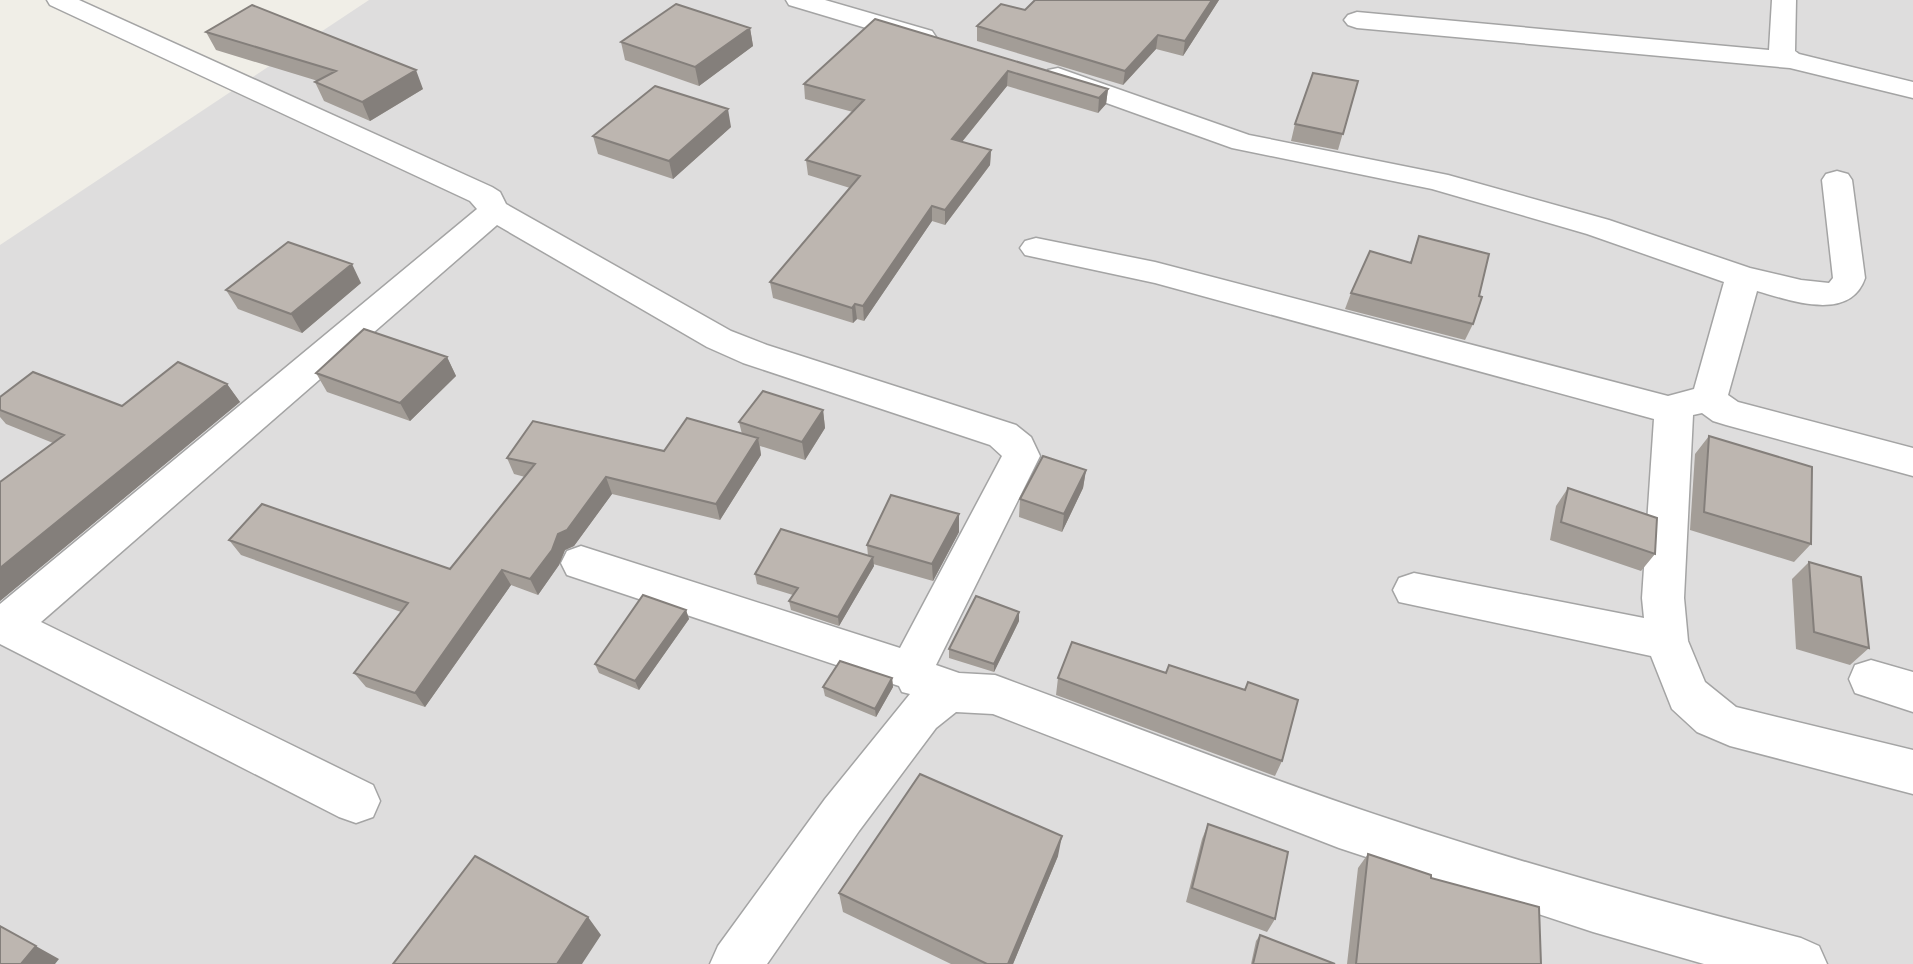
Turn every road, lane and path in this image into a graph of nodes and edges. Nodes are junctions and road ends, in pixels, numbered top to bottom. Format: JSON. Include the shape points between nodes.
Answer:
{"nodes":[{"id":1,"x":59,"y":0,"type":"edge"},
{"id":2,"x":798,"y":0,"type":"edge"},
{"id":3,"x":1784,"y":0,"type":"edge"},
{"id":4,"x":1357,"y":20,"type":"dead end"},
{"id":5,"x":956,"y":46,"type":"edge"},
{"id":6,"x":1790,"y":60,"type":"junction"},
{"id":7,"x":1035,"y":70,"type":"edge"},
{"id":8,"x":1913,"y":90,"type":"edge"},
{"id":9,"x":1837,"y":180,"type":"dead end"},
{"id":10,"x":492,"y":209,"type":"junction"},
{"id":11,"x":1036,"y":248,"type":"dead end"},
{"id":12,"x":1739,"y":276,"type":"junction"},
{"id":13,"x":1692,"y":407,"type":"junction"},
{"id":14,"x":1913,"y":463,"type":"edge"},
{"id":15,"x":581,"y":563,"type":"dead end"},
{"id":16,"x":1414,"y":590,"type":"dead end"},
{"id":17,"x":1,"y":624,"type":"edge"},
{"id":18,"x":1667,"y":641,"type":"junction"},
{"id":19,"x":912,"y":671,"type":"junction"},
{"id":20,"x":1871,"y":679,"type":"dead end"},
{"id":21,"x":955,"y":691,"type":"junction"},
{"id":22,"x":1913,"y":692,"type":"edge"},
{"id":23,"x":1913,"y":772,"type":"edge"},
{"id":24,"x":356,"y":801,"type":"dead end"},
{"id":25,"x":736,"y":964,"type":"edge"},
{"id":26,"x":1801,"y":964,"type":"edge"}],
"edges":[{"from":1,"to":10,"type":"street","via":[[481,194]]},
{"from":2,"to":5,"type":"street"},
{"from":3,"to":6,"type":"street","via":[[1782,53]]},
{"from":4,"to":6,"type":"street"},
{"from":6,"to":8,"type":"street"},
{"from":7,"to":12,"type":"street","via":[[1242,142],[1437,181]]},
{"from":9,"to":12,"type":"street","via":[[1849,278],[1843,289],[1819,293]]},
{"from":10,"to":17,"type":"street","via":[[484,221],[26,610]]},
{"from":10,"to":19,"type":"street","via":[[719,339],[1003,435],[1018,447],[1021,457]]},
{"from":11,"to":13,"type":"street","via":[[1155,273]]},
{"from":12,"to":13,"type":"street","via":[[1742,285]]},
{"from":13,"to":14,"type":"street","via":[[1726,412]]},
{"from":13,"to":18,"type":"street","via":[[1663,598]]},
{"from":15,"to":19,"type":"street"},
{"from":16,"to":18,"type":"street"},
{"from":17,"to":24,"type":"street"},
{"from":18,"to":23,"type":"street","via":[[1688,695],[1713,718]]},
{"from":19,"to":21,"type":"street","via":[[918,678]]},
{"from":20,"to":22,"type":"street"},
{"from":21,"to":25,"type":"street","via":[[936,699],[920,714]]},
{"from":21,"to":26,"type":"street","via":[[995,695],[1501,880]]}]}
